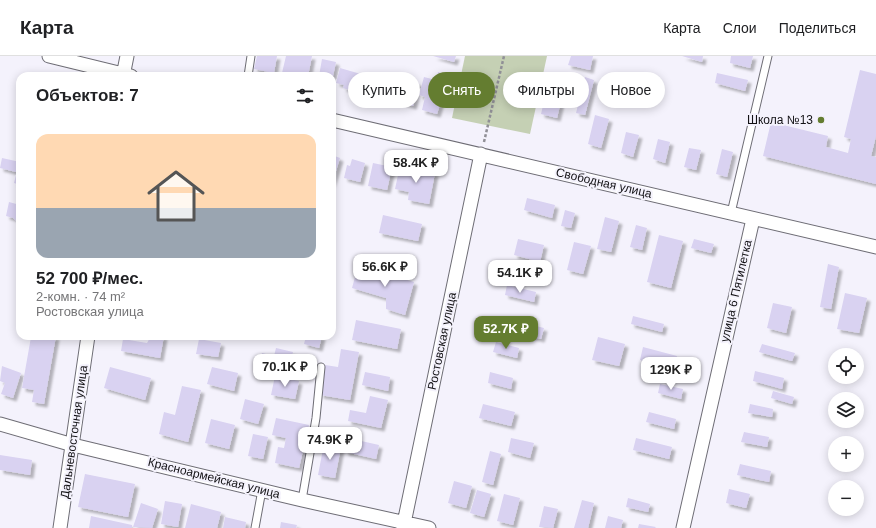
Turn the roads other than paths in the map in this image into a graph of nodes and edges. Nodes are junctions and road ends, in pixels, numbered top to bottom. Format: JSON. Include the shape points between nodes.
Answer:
{"nodes":[{"id":1,"x":49,"y":56,"type":"edge"},
{"id":2,"x":127,"y":56,"type":"edge"},
{"id":3,"x":251,"y":56,"type":"edge"},
{"id":4,"x":768,"y":56,"type":"edge"},
{"id":5,"x":114,"y":72,"type":"edge"},
{"id":6,"x":126,"y":72,"type":"edge"},
{"id":7,"x":249,"y":72,"type":"edge"},
{"id":8,"x":336,"y":121,"type":"edge"},
{"id":9,"x":481,"y":154,"type":"junction"},
{"id":10,"x":731,"y":213,"type":"junction"},
{"id":11,"x":753,"y":219,"type":"junction"},
{"id":12,"x":876,"y":247,"type":"edge"},
{"id":13,"x":87,"y":340,"type":"edge"},
{"id":14,"x":321,"y":367,"type":"dead end"},
{"id":15,"x":0,"y":424,"type":"edge"},
{"id":16,"x":73,"y":445,"type":"junction"},
{"id":17,"x":262,"y":490,"type":"junction"},
{"id":18,"x":302,"y":500,"type":"junction"},
{"id":19,"x":404,"y":525,"type":"edge"},
{"id":20,"x":60,"y":528,"type":"edge"},
{"id":21,"x":254,"y":528,"type":"edge"},
{"id":22,"x":429,"y":528,"type":"edge"},
{"id":23,"x":682,"y":528,"type":"edge"}],
"edges":[{"from":1,"to":5,"type":"street"},
{"from":2,"to":6,"type":"street"},
{"from":3,"to":7,"type":"lane"},
{"from":4,"to":10,"type":"lane"},
{"from":8,"to":9,"type":"street","name":"Свободная улица"},
{"from":9,"to":10,"type":"street","name":"Свободная улица"},
{"from":9,"to":19,"type":"street","name":"Ростовская улица"},
{"from":10,"to":11,"type":"street","name":"Свободная улица"},
{"from":11,"to":12,"type":"street","name":"Свободная улица"},
{"from":11,"to":23,"type":"street","name":"улица 6 Пятилетка"},
{"from":13,"to":16,"type":"street","name":"Дальневосточная улица"},
{"from":14,"to":18,"type":"lane","via":[[316,418]]},
{"from":15,"to":16,"type":"street","name":"Красноармейская улица"},
{"from":16,"to":17,"type":"street","name":"Красноармейская улица"},
{"from":16,"to":20,"type":"street","name":"Дальневосточная улица"},
{"from":17,"to":18,"type":"street","name":"Красноармейская улица"},
{"from":17,"to":21,"type":"lane"},
{"from":18,"to":19,"type":"street","name":"Красноармейская улица"},
{"from":19,"to":22,"type":"street","name":"Красноармейская улица"}]}
